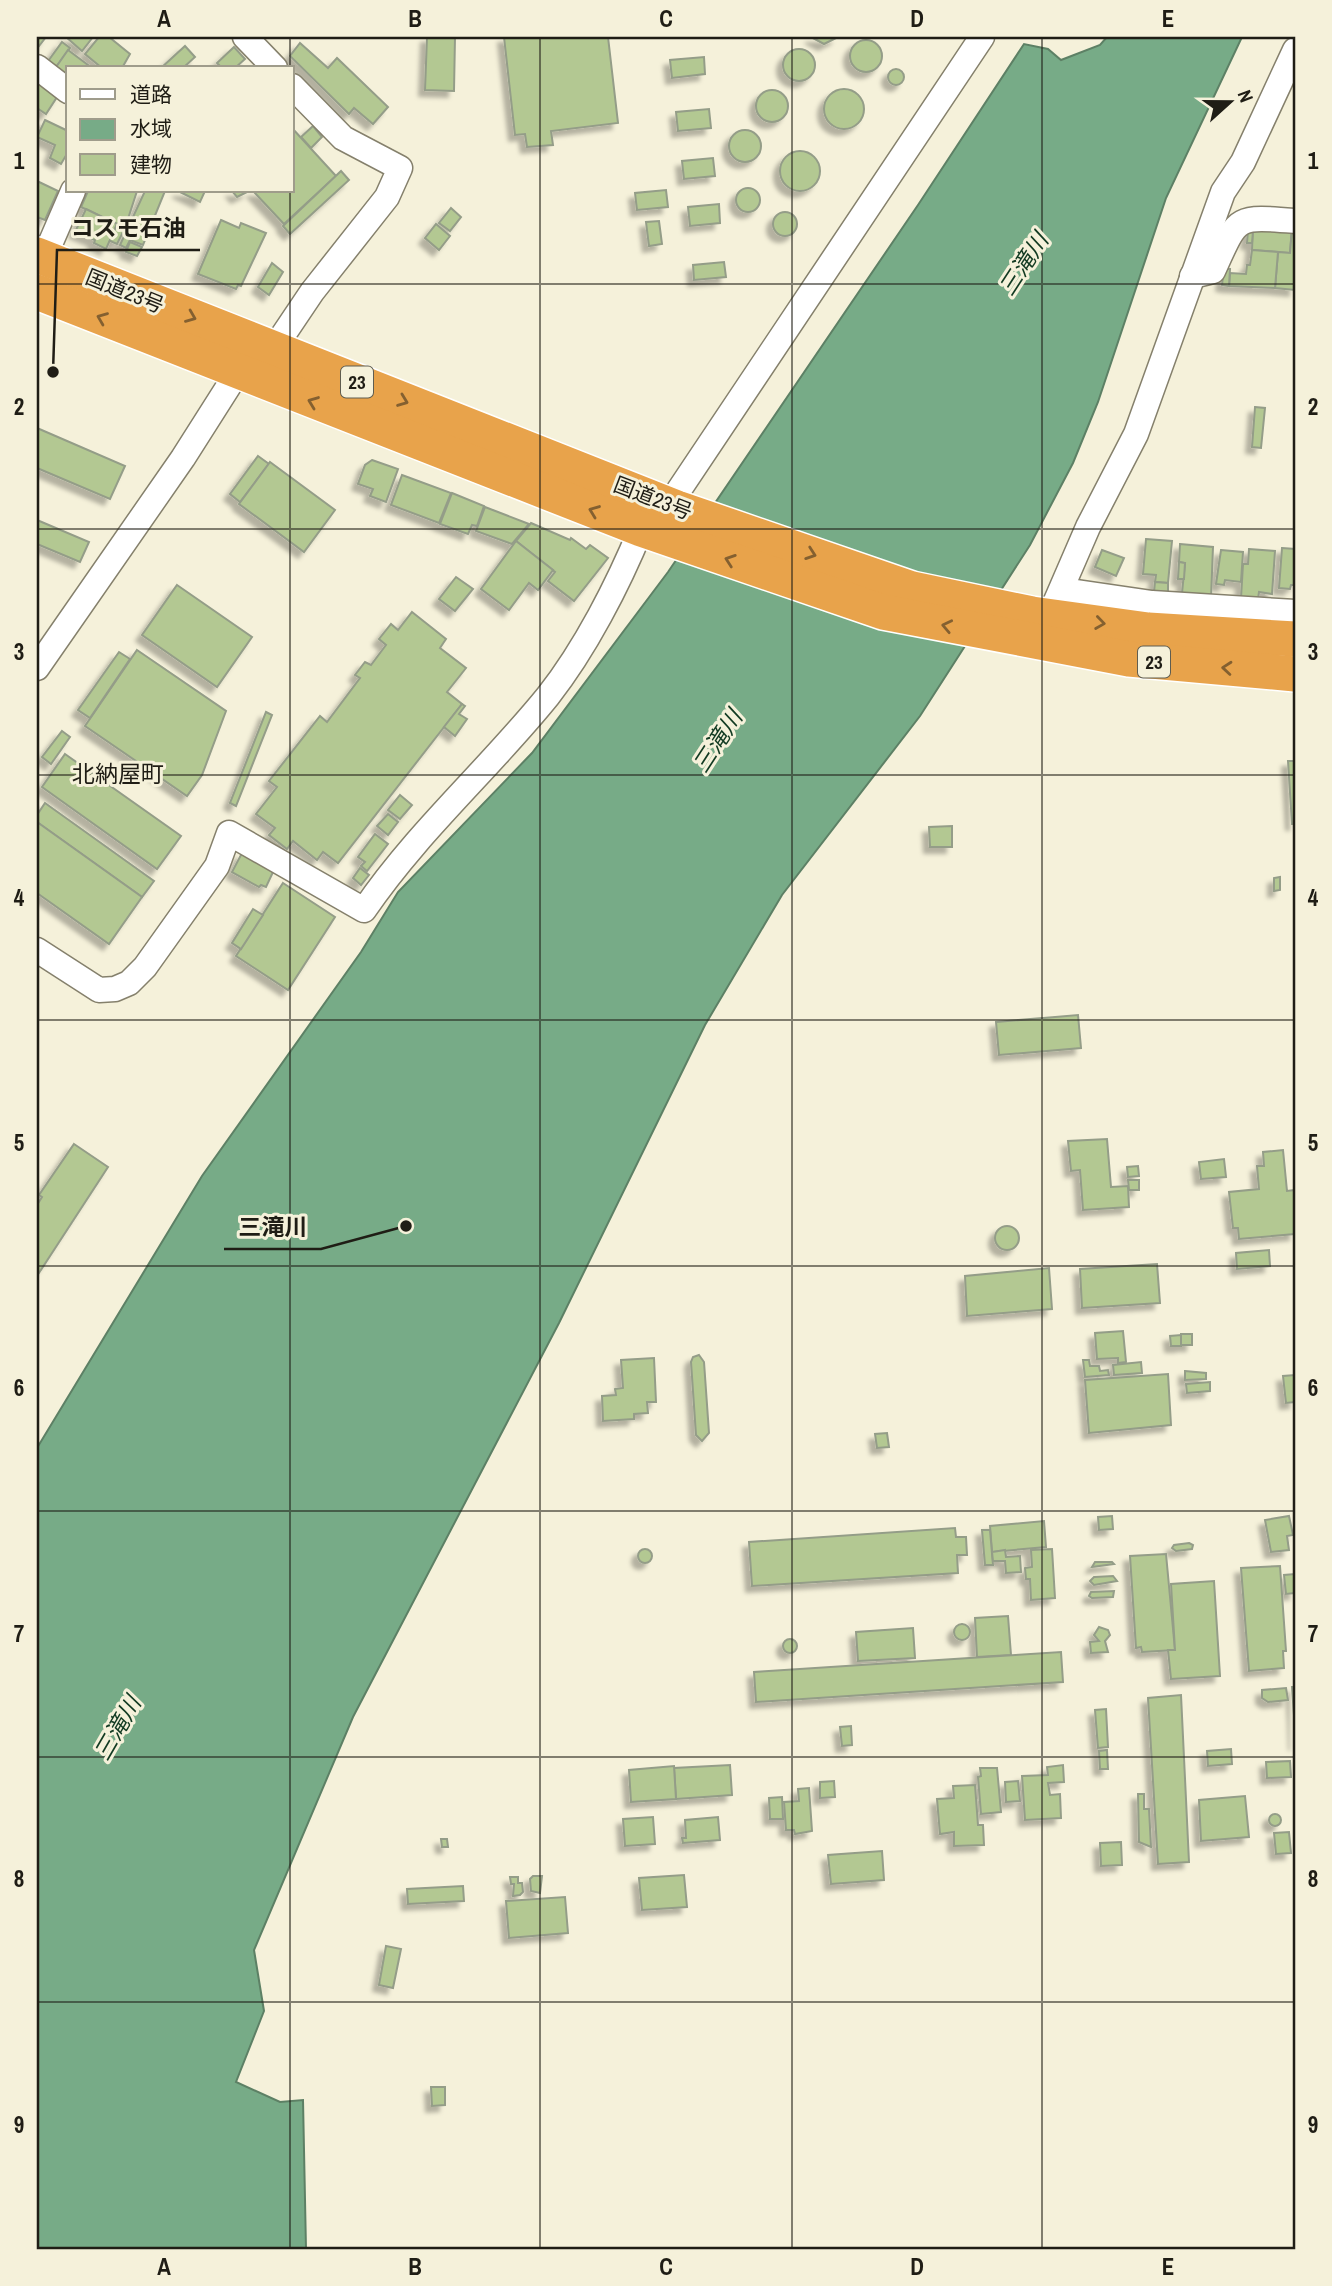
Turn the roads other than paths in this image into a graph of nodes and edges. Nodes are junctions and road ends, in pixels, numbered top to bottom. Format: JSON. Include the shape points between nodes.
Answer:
{"nodes":[{"id":1,"x":245,"y":37,"type":"edge"},
{"id":2,"x":982,"y":37,"type":"edge"},
{"id":3,"x":1295,"y":50,"type":"edge"},
{"id":4,"x":273,"y":66,"type":"edge"},
{"id":5,"x":37,"y":67,"type":"edge"},
{"id":6,"x":294,"y":88,"type":"edge"},
{"id":7,"x":66,"y":89,"type":"edge"},
{"id":8,"x":72,"y":192,"type":"edge"},
{"id":9,"x":1295,"y":221,"type":"edge"},
{"id":10,"x":41,"y":257,"type":"edge"},
{"id":11,"x":1192,"y":276,"type":"junction"},
{"id":12,"x":37,"y":292,"type":"edge"},
{"id":13,"x":274,"y":350,"type":"junction"},
{"id":14,"x":237,"y":373,"type":"junction"},
{"id":15,"x":661,"y":520,"type":"junction"},
{"id":16,"x":1295,"y":612,"type":"edge"},
{"id":17,"x":1039,"y":615,"type":"junction"},
{"id":18,"x":1295,"y":639,"type":"edge"},
{"id":19,"x":37,"y":668,"type":"edge"},
{"id":20,"x":1295,"y":674,"type":"edge"},
{"id":21,"x":37,"y":950,"type":"edge"}],
"edges":[{"from":1,"to":4,"type":"street"},
{"from":2,"to":15,"type":"street"},
{"from":3,"to":11,"type":"street","via":[[1243,162],[1223,192]]},
{"from":5,"to":7,"type":"street"},
{"from":6,"to":13,"type":"street","via":[[343,138],[400,168],[387,197],[312,292]]},
{"from":8,"to":10,"type":"street"},
{"from":9,"to":11,"type":"street","via":[[1248,218],[1239,222],[1213,271]]},
{"from":10,"to":13,"type":"highway","name":"国道23号","number":"23","one_way":true},
{"from":11,"to":17,"type":"street","via":[[1136,434]]},
{"from":14,"to":12,"type":"highway","name":"国道23号","number":"23","one_way":true},
{"from":13,"to":14,"type":"street"},
{"from":13,"to":15,"type":"highway","name":"国道23号","number":"23","one_way":true},
{"from":15,"to":14,"type":"highway","name":"国道23号","number":"23","one_way":true},
{"from":14,"to":19,"type":"street"},
{"from":15,"to":17,"type":"highway","name":"国道23号","number":"23","via":[[883,612]]},
{"from":15,"to":21,"type":"street","via":[[550,692],[364,910],[229,833],[217,866],[145,968],[129,983],[99,990]]},
{"from":16,"to":17,"type":"street","via":[[1152,603]]},
{"from":17,"to":18,"type":"highway","name":"国道23号","number":"23","one_way":true,"via":[[1148,630]]},
{"from":20,"to":17,"type":"highway","name":"国道23号","number":"23","one_way":true,"via":[[1129,659]]}]}
